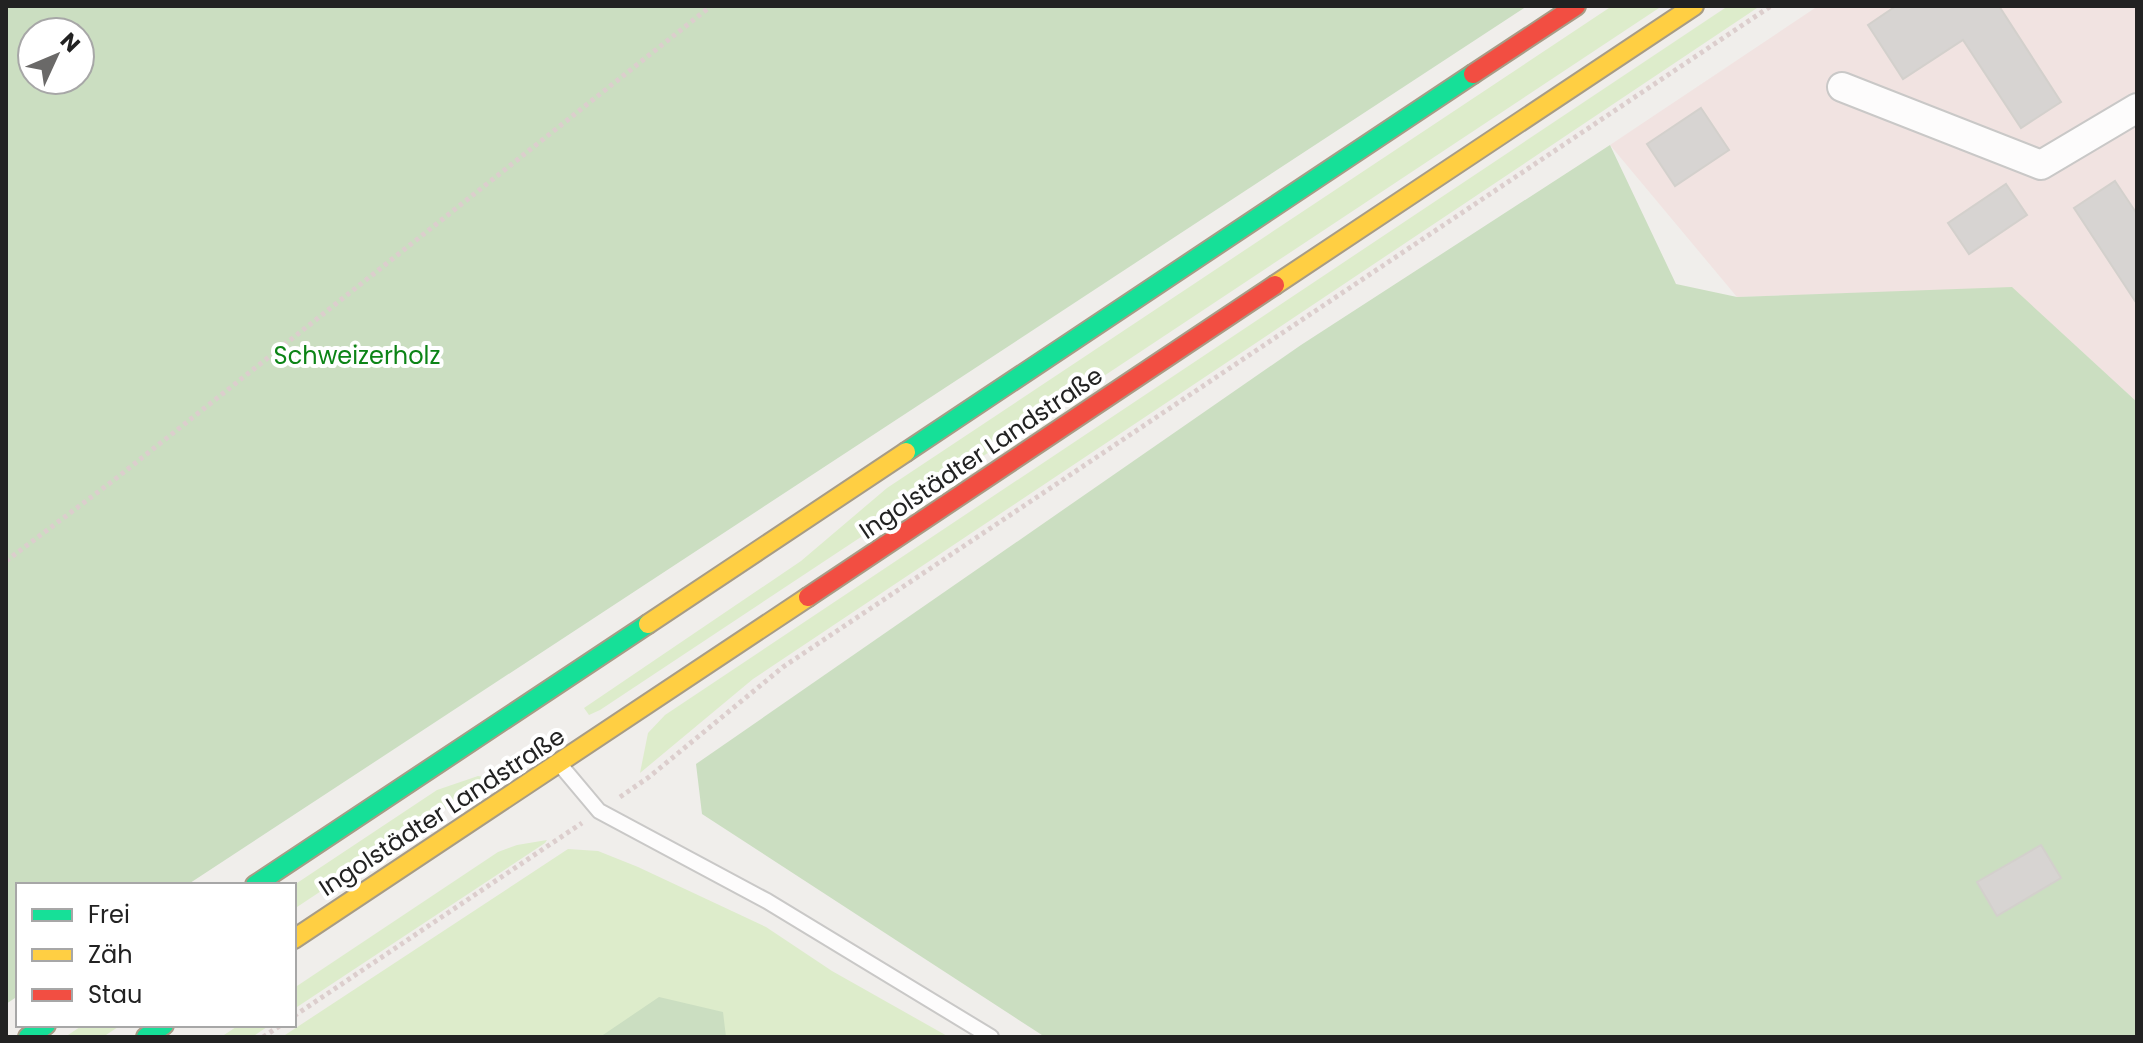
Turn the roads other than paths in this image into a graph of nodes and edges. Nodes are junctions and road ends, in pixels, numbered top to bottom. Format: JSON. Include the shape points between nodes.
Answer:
{"nodes":[{"id":1,"x":1576,"y":6,"type":"edge"},
{"id":2,"x":1694,"y":6,"type":"edge"},
{"id":3,"x":1842,"y":87,"type":"dead end"},
{"id":4,"x":2137,"y":108,"type":"edge"},
{"id":5,"x":556,"y":758,"type":"junction"},
{"id":6,"x":258,"y":883,"type":"edge"},
{"id":7,"x":296,"y":938,"type":"edge"},
{"id":8,"x":991,"y":1037,"type":"edge"}],
"edges":[{"from":1,"to":6,"type":"main road","name":"Ingolstädter Landstraße","via":[[872,474],[528,713]]},
{"from":2,"to":5,"type":"main road","name":"Ingolstädter Landstraße"},
{"from":3,"to":4,"type":"street","via":[[2041,165]]},
{"from":5,"to":7,"type":"main road","name":"Ingolstädter Landstraße"},
{"from":5,"to":8,"type":"lane","via":[[599,811],[767,901]]}]}
